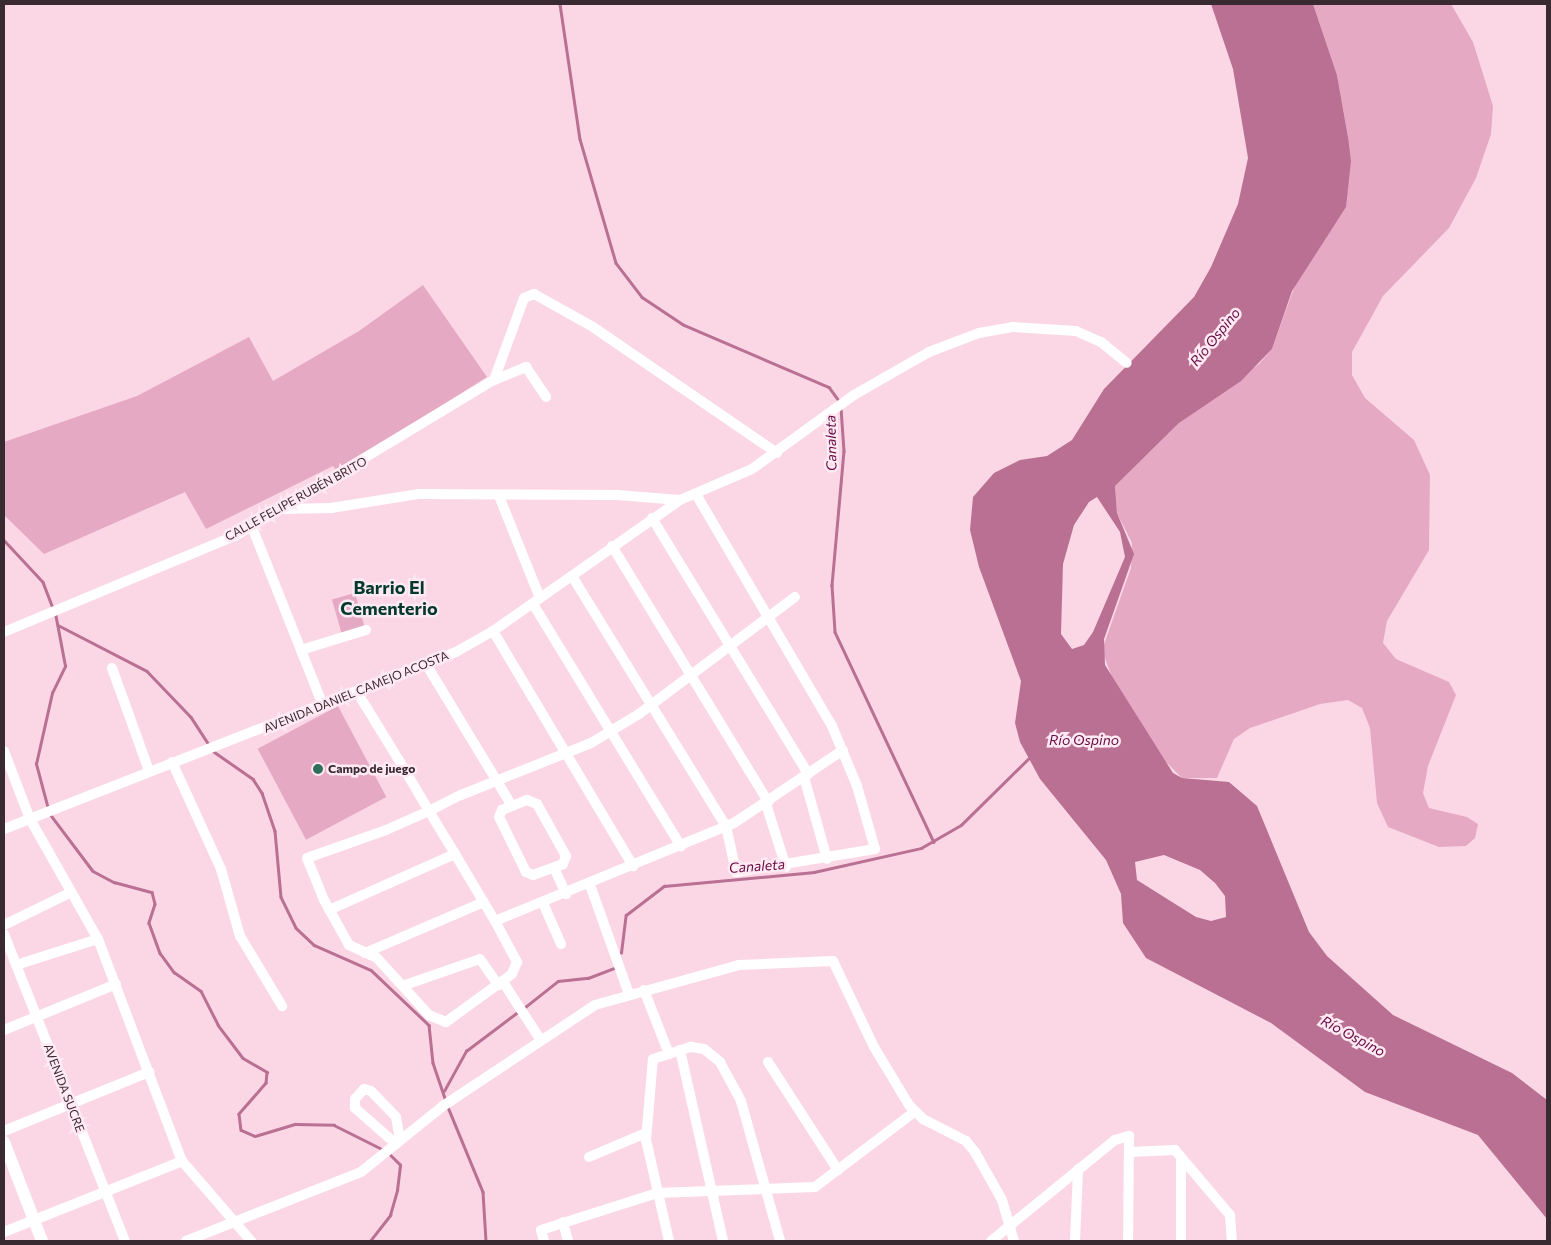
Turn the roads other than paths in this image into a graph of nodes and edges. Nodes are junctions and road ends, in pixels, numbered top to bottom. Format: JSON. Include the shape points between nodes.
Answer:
{"nodes":[{"id":1,"x":1127,"y":363,"type":"dead end"},
{"id":2,"x":494,"y":380,"type":"junction"},
{"id":3,"x":546,"y":397,"type":"dead end"},
{"id":4,"x":777,"y":453,"type":"junction"},
{"id":5,"x":499,"y":496,"type":"junction"},
{"id":6,"x":696,"y":496,"type":"junction"},
{"id":7,"x":680,"y":500,"type":"junction"},
{"id":8,"x":284,"y":509,"type":"junction"},
{"id":9,"x":652,"y":518,"type":"junction"},
{"id":10,"x":252,"y":527,"type":"junction"},
{"id":11,"x":612,"y":546,"type":"junction"},
{"id":12,"x":572,"y":576,"type":"junction"},
{"id":13,"x":795,"y":597,"type":"dead end"},
{"id":14,"x":536,"y":601,"type":"junction"},
{"id":15,"x":768,"y":618,"type":"junction"},
{"id":16,"x":366,"y":630,"type":"dead end"},
{"id":17,"x":493,"y":631,"type":"junction"},
{"id":18,"x":4,"y":632,"type":"edge"},
{"id":19,"x":730,"y":645,"type":"junction"},
{"id":20,"x":301,"y":650,"type":"junction"},
{"id":21,"x":426,"y":664,"type":"junction"},
{"id":22,"x":112,"y":668,"type":"dead end"},
{"id":23,"x":690,"y":674,"type":"junction"},
{"id":24,"x":357,"y":692,"type":"junction"},
{"id":25,"x":651,"y":704,"type":"junction"},
{"id":26,"x":323,"y":705,"type":"junction"},
{"id":27,"x":610,"y":732,"type":"junction"},
{"id":28,"x":843,"y":750,"type":"junction"},
{"id":29,"x":4,"y":751,"type":"edge"},
{"id":30,"x":566,"y":754,"type":"junction"},
{"id":31,"x":172,"y":762,"type":"junction"},
{"id":32,"x":149,"y":771,"type":"junction"},
{"id":33,"x":806,"y":775,"type":"junction"},
{"id":34,"x":497,"y":781,"type":"junction"},
{"id":35,"x":767,"y":803,"type":"junction"},
{"id":36,"x":512,"y":806,"type":"junction"},
{"id":37,"x":429,"y":811,"type":"junction"},
{"id":38,"x":30,"y":819,"type":"junction"},
{"id":39,"x":726,"y":826,"type":"junction"},
{"id":40,"x":4,"y":829,"type":"edge"},
{"id":41,"x":681,"y":846,"type":"junction"},
{"id":42,"x":455,"y":854,"type":"junction"},
{"id":43,"x":827,"y":859,"type":"junction"},
{"id":44,"x":632,"y":866,"type":"junction"},
{"id":45,"x":786,"y":867,"type":"junction"},
{"id":46,"x":554,"y":868,"type":"junction"},
{"id":47,"x":590,"y":885,"type":"junction"},
{"id":48,"x":70,"y":893,"type":"junction"},
{"id":49,"x":566,"y":894,"type":"junction"},
{"id":50,"x":484,"y":902,"type":"junction"},
{"id":51,"x":543,"y":904,"type":"junction"},
{"id":52,"x":329,"y":910,"type":"junction"},
{"id":53,"x":495,"y":921,"type":"junction"},
{"id":54,"x":4,"y":925,"type":"edge"},
{"id":55,"x":4,"y":934,"type":"edge"},
{"id":56,"x":98,"y":939,"type":"junction"},
{"id":57,"x":561,"y":944,"type":"dead end"},
{"id":58,"x":365,"y":953,"type":"junction"},
{"id":59,"x":16,"y":965,"type":"junction"},
{"id":60,"x":116,"y":984,"type":"junction"},
{"id":61,"x":500,"y":984,"type":"junction"},
{"id":62,"x":405,"y":985,"type":"junction"},
{"id":63,"x":644,"y":990,"type":"junction"},
{"id":64,"x":629,"y":994,"type":"junction"},
{"id":65,"x":282,"y":1006,"type":"dead end"},
{"id":66,"x":36,"y":1018,"type":"junction"},
{"id":67,"x":4,"y":1030,"type":"edge"},
{"id":68,"x":540,"y":1039,"type":"junction"},
{"id":69,"x":680,"y":1050,"type":"junction"},
{"id":70,"x":669,"y":1054,"type":"junction"},
{"id":71,"x":768,"y":1062,"type":"dead end"},
{"id":72,"x":150,"y":1072,"type":"junction"},
{"id":73,"x":71,"y":1107,"type":"junction"},
{"id":74,"x":914,"y":1112,"type":"junction"},
{"id":75,"x":4,"y":1131,"type":"edge"},
{"id":76,"x":646,"y":1133,"type":"junction"},
{"id":77,"x":4,"y":1142,"type":"edge"},
{"id":78,"x":392,"y":1147,"type":"junction"},
{"id":79,"x":1129,"y":1152,"type":"junction"},
{"id":80,"x":589,"y":1157,"type":"dead end"},
{"id":81,"x":1181,"y":1157,"type":"junction"},
{"id":82,"x":182,"y":1161,"type":"junction"},
{"id":83,"x":1078,"y":1168,"type":"junction"},
{"id":84,"x":838,"y":1170,"type":"junction"},
{"id":85,"x":764,"y":1189,"type":"junction"},
{"id":86,"x":711,"y":1190,"type":"junction"},
{"id":87,"x":104,"y":1192,"type":"junction"},
{"id":88,"x":657,"y":1193,"type":"junction"},
{"id":89,"x":34,"y":1221,"type":"junction"},
{"id":90,"x":232,"y":1221,"type":"junction"},
{"id":91,"x":563,"y":1222,"type":"junction"},
{"id":92,"x":1011,"y":1224,"type":"junction"},
{"id":93,"x":4,"y":1232,"type":"edge"},
{"id":94,"x":42,"y":1241,"type":"edge"},
{"id":95,"x":125,"y":1241,"type":"edge"},
{"id":96,"x":186,"y":1241,"type":"edge"},
{"id":97,"x":251,"y":1241,"type":"edge"},
{"id":98,"x":544,"y":1241,"type":"edge"},
{"id":99,"x":568,"y":1241,"type":"edge"},
{"id":100,"x":669,"y":1241,"type":"edge"},
{"id":101,"x":723,"y":1241,"type":"edge"},
{"id":102,"x":780,"y":1241,"type":"edge"},
{"id":103,"x":991,"y":1241,"type":"edge"},
{"id":104,"x":1014,"y":1241,"type":"edge"},
{"id":105,"x":1076,"y":1241,"type":"edge"},
{"id":106,"x":1128,"y":1241,"type":"edge"},
{"id":107,"x":1181,"y":1241,"type":"edge"},
{"id":108,"x":1232,"y":1241,"type":"edge"}],
"edges":[{"from":1,"to":4,"type":"street","via":[[1084,333],[999,328],[929,352],[840,404]]},
{"from":2,"to":3,"type":"street","name":"CALLE FELIPE RUBÉN BRITO","via":[[526,367]]},
{"from":2,"to":4,"type":"street","via":[[521,304],[526,295],[534,294],[593,327]]},
{"from":2,"to":8,"type":"street","name":"CALLE FELIPE RUBÉN BRITO"},
{"from":4,"to":6,"type":"street"},
{"from":5,"to":7,"type":"street","via":[[617,495]]},
{"from":5,"to":8,"type":"street","via":[[418,494],[343,507]]},
{"from":5,"to":14,"type":"street"},
{"from":6,"to":7,"type":"street"},
{"from":6,"to":15,"type":"street"},
{"from":7,"to":9,"type":"street","name":"AVENIDA DANIEL CAMEJO ACOSTA"},
{"from":8,"to":10,"type":"street","name":"CALLE FELIPE RUBÉN BRITO"},
{"from":9,"to":11,"type":"street","name":"AVENIDA DANIEL CAMEJO ACOSTA"},
{"from":9,"to":19,"type":"street"},
{"from":10,"to":18,"type":"street","name":"CALLE FELIPE RUBÉN BRITO"},
{"from":10,"to":20,"type":"street"},
{"from":11,"to":12,"type":"street","name":"AVENIDA DANIEL CAMEJO ACOSTA"},
{"from":11,"to":23,"type":"street"},
{"from":12,"to":14,"type":"street","name":"AVENIDA DANIEL CAMEJO ACOSTA"},
{"from":12,"to":25,"type":"street"},
{"from":13,"to":15,"type":"street"},
{"from":14,"to":17,"type":"street","name":"AVENIDA DANIEL CAMEJO ACOSTA"},
{"from":14,"to":27,"type":"street"},
{"from":15,"to":19,"type":"street"},
{"from":15,"to":28,"type":"street"},
{"from":16,"to":20,"type":"street"},
{"from":17,"to":21,"type":"street","name":"AVENIDA DANIEL CAMEJO ACOSTA"},
{"from":17,"to":30,"type":"street"},
{"from":19,"to":23,"type":"street"},
{"from":19,"to":33,"type":"street"},
{"from":20,"to":26,"type":"street"},
{"from":21,"to":24,"type":"street","name":"AVENIDA DANIEL CAMEJO ACOSTA"},
{"from":21,"to":34,"type":"street"},
{"from":22,"to":32,"type":"street"},
{"from":23,"to":25,"type":"street"},
{"from":23,"to":35,"type":"street"},
{"from":24,"to":26,"type":"street","name":"AVENIDA DANIEL CAMEJO ACOSTA"},
{"from":24,"to":37,"type":"street"},
{"from":25,"to":27,"type":"street"},
{"from":25,"to":39,"type":"street"},
{"from":26,"to":31,"type":"street","name":"AVENIDA DANIEL CAMEJO ACOSTA"},
{"from":27,"to":30,"type":"street"},
{"from":27,"to":41,"type":"street"},
{"from":28,"to":33,"type":"street"},
{"from":28,"to":43,"type":"street","via":[[876,849]]},
{"from":29,"to":38,"type":"street"},
{"from":30,"to":34,"type":"street"},
{"from":30,"to":44,"type":"street"},
{"from":31,"to":32,"type":"street","name":"AVENIDA DANIEL CAMEJO ACOSTA"},
{"from":31,"to":65,"type":"street","via":[[221,869],[240,936]]},
{"from":32,"to":38,"type":"street","name":"AVENIDA DANIEL CAMEJO ACOSTA"},
{"from":33,"to":35,"type":"street"},
{"from":33,"to":43,"type":"street"},
{"from":34,"to":36,"type":"street"},
{"from":34,"to":37,"type":"street"},
{"from":35,"to":39,"type":"street"},
{"from":35,"to":45,"type":"street"},
{"from":36,"to":46,"type":"street","via":[[527,800],[536,804],[566,856]]},
{"from":36,"to":46,"type":"street","via":[[499,817],[526,872],[534,875]]},
{"from":37,"to":42,"type":"street"},
{"from":37,"to":52,"type":"street","via":[[307,858]]},
{"from":38,"to":40,"type":"street","name":"AVENIDA DANIEL CAMEJO ACOSTA"},
{"from":38,"to":48,"type":"street"},
{"from":39,"to":41,"type":"street"},
{"from":39,"to":45,"type":"street","via":[[736,872]]},
{"from":41,"to":44,"type":"street"},
{"from":42,"to":50,"type":"street"},
{"from":42,"to":52,"type":"street"},
{"from":43,"to":45,"type":"street"},
{"from":44,"to":47,"type":"street"},
{"from":46,"to":49,"type":"street"},
{"from":47,"to":49,"type":"street"},
{"from":47,"to":64,"type":"street"},
{"from":48,"to":54,"type":"street"},
{"from":48,"to":56,"type":"street"},
{"from":49,"to":51,"type":"street"},
{"from":50,"to":53,"type":"street"},
{"from":50,"to":58,"type":"street"},
{"from":51,"to":53,"type":"street"},
{"from":51,"to":57,"type":"street"},
{"from":52,"to":58,"type":"street","via":[[349,945]]},
{"from":53,"to":61,"type":"street","via":[[518,966]]},
{"from":55,"to":59,"type":"street","name":"AVENIDA SUCRE"},
{"from":56,"to":59,"type":"street"},
{"from":56,"to":60,"type":"street"},
{"from":58,"to":62,"type":"street","via":[[377,958]]},
{"from":59,"to":66,"type":"street","name":"AVENIDA SUCRE"},
{"from":60,"to":66,"type":"street"},
{"from":60,"to":72,"type":"street"},
{"from":61,"to":62,"type":"street","via":[[480,959]]},
{"from":61,"to":62,"type":"street","via":[[466,1012],[444,1022],[429,1015]]},
{"from":61,"to":68,"type":"street"},
{"from":63,"to":64,"type":"street"},
{"from":63,"to":70,"type":"street"},
{"from":63,"to":74,"type":"street","via":[[739,965],[833,961],[874,1047]]},
{"from":64,"to":68,"type":"street","via":[[579,1012]]},
{"from":66,"to":67,"type":"street"},
{"from":66,"to":73,"type":"street","name":"AVENIDA SUCRE"},
{"from":68,"to":78,"type":"street","via":[[447,1103]]},
{"from":69,"to":70,"type":"street"},
{"from":69,"to":85,"type":"street","via":[[704,1049],[727,1072],[746,1116]]},
{"from":69,"to":86,"type":"street"},
{"from":70,"to":76,"type":"street","via":[[653,1059]]},
{"from":71,"to":84,"type":"street"},
{"from":72,"to":73,"type":"street"},
{"from":72,"to":82,"type":"street"},
{"from":73,"to":75,"type":"street"},
{"from":73,"to":87,"type":"street","name":"AVENIDA SUCRE"},
{"from":74,"to":84,"type":"street"},
{"from":74,"to":92,"type":"street","via":[[966,1141],[989,1177]]},
{"from":76,"to":80,"type":"street"},
{"from":76,"to":88,"type":"street"},
{"from":77,"to":89,"type":"main road"},
{"from":78,"to":78,"type":"street","via":[[355,1108],[355,1099],[364,1090],[371,1091],[396,1117]]},
{"from":78,"to":90,"type":"street","via":[[353,1175]]},
{"from":79,"to":81,"type":"street","via":[[1170,1148]]},
{"from":79,"to":83,"type":"street","via":[[1129,1136],[1124,1136]]},
{"from":79,"to":106,"type":"street"},
{"from":81,"to":107,"type":"street"},
{"from":81,"to":108,"type":"street","via":[[1230,1214]]},
{"from":82,"to":87,"type":"street"},
{"from":82,"to":90,"type":"street"},
{"from":83,"to":92,"type":"street"},
{"from":83,"to":105,"type":"street"},
{"from":84,"to":85,"type":"street","via":[[815,1186]]},
{"from":85,"to":86,"type":"street"},
{"from":85,"to":102,"type":"street"},
{"from":86,"to":88,"type":"street"},
{"from":86,"to":101,"type":"street"},
{"from":87,"to":89,"type":"street"},
{"from":87,"to":95,"type":"street","name":"AVENIDA SUCRE"},
{"from":88,"to":91,"type":"street"},
{"from":88,"to":100,"type":"street"},
{"from":89,"to":93,"type":"street"},
{"from":89,"to":94,"type":"main road"},
{"from":90,"to":96,"type":"street"},
{"from":90,"to":97,"type":"street"},
{"from":91,"to":98,"type":"street","via":[[541,1230]]},
{"from":91,"to":99,"type":"street"},
{"from":92,"to":103,"type":"street"},
{"from":92,"to":104,"type":"street"}]}
